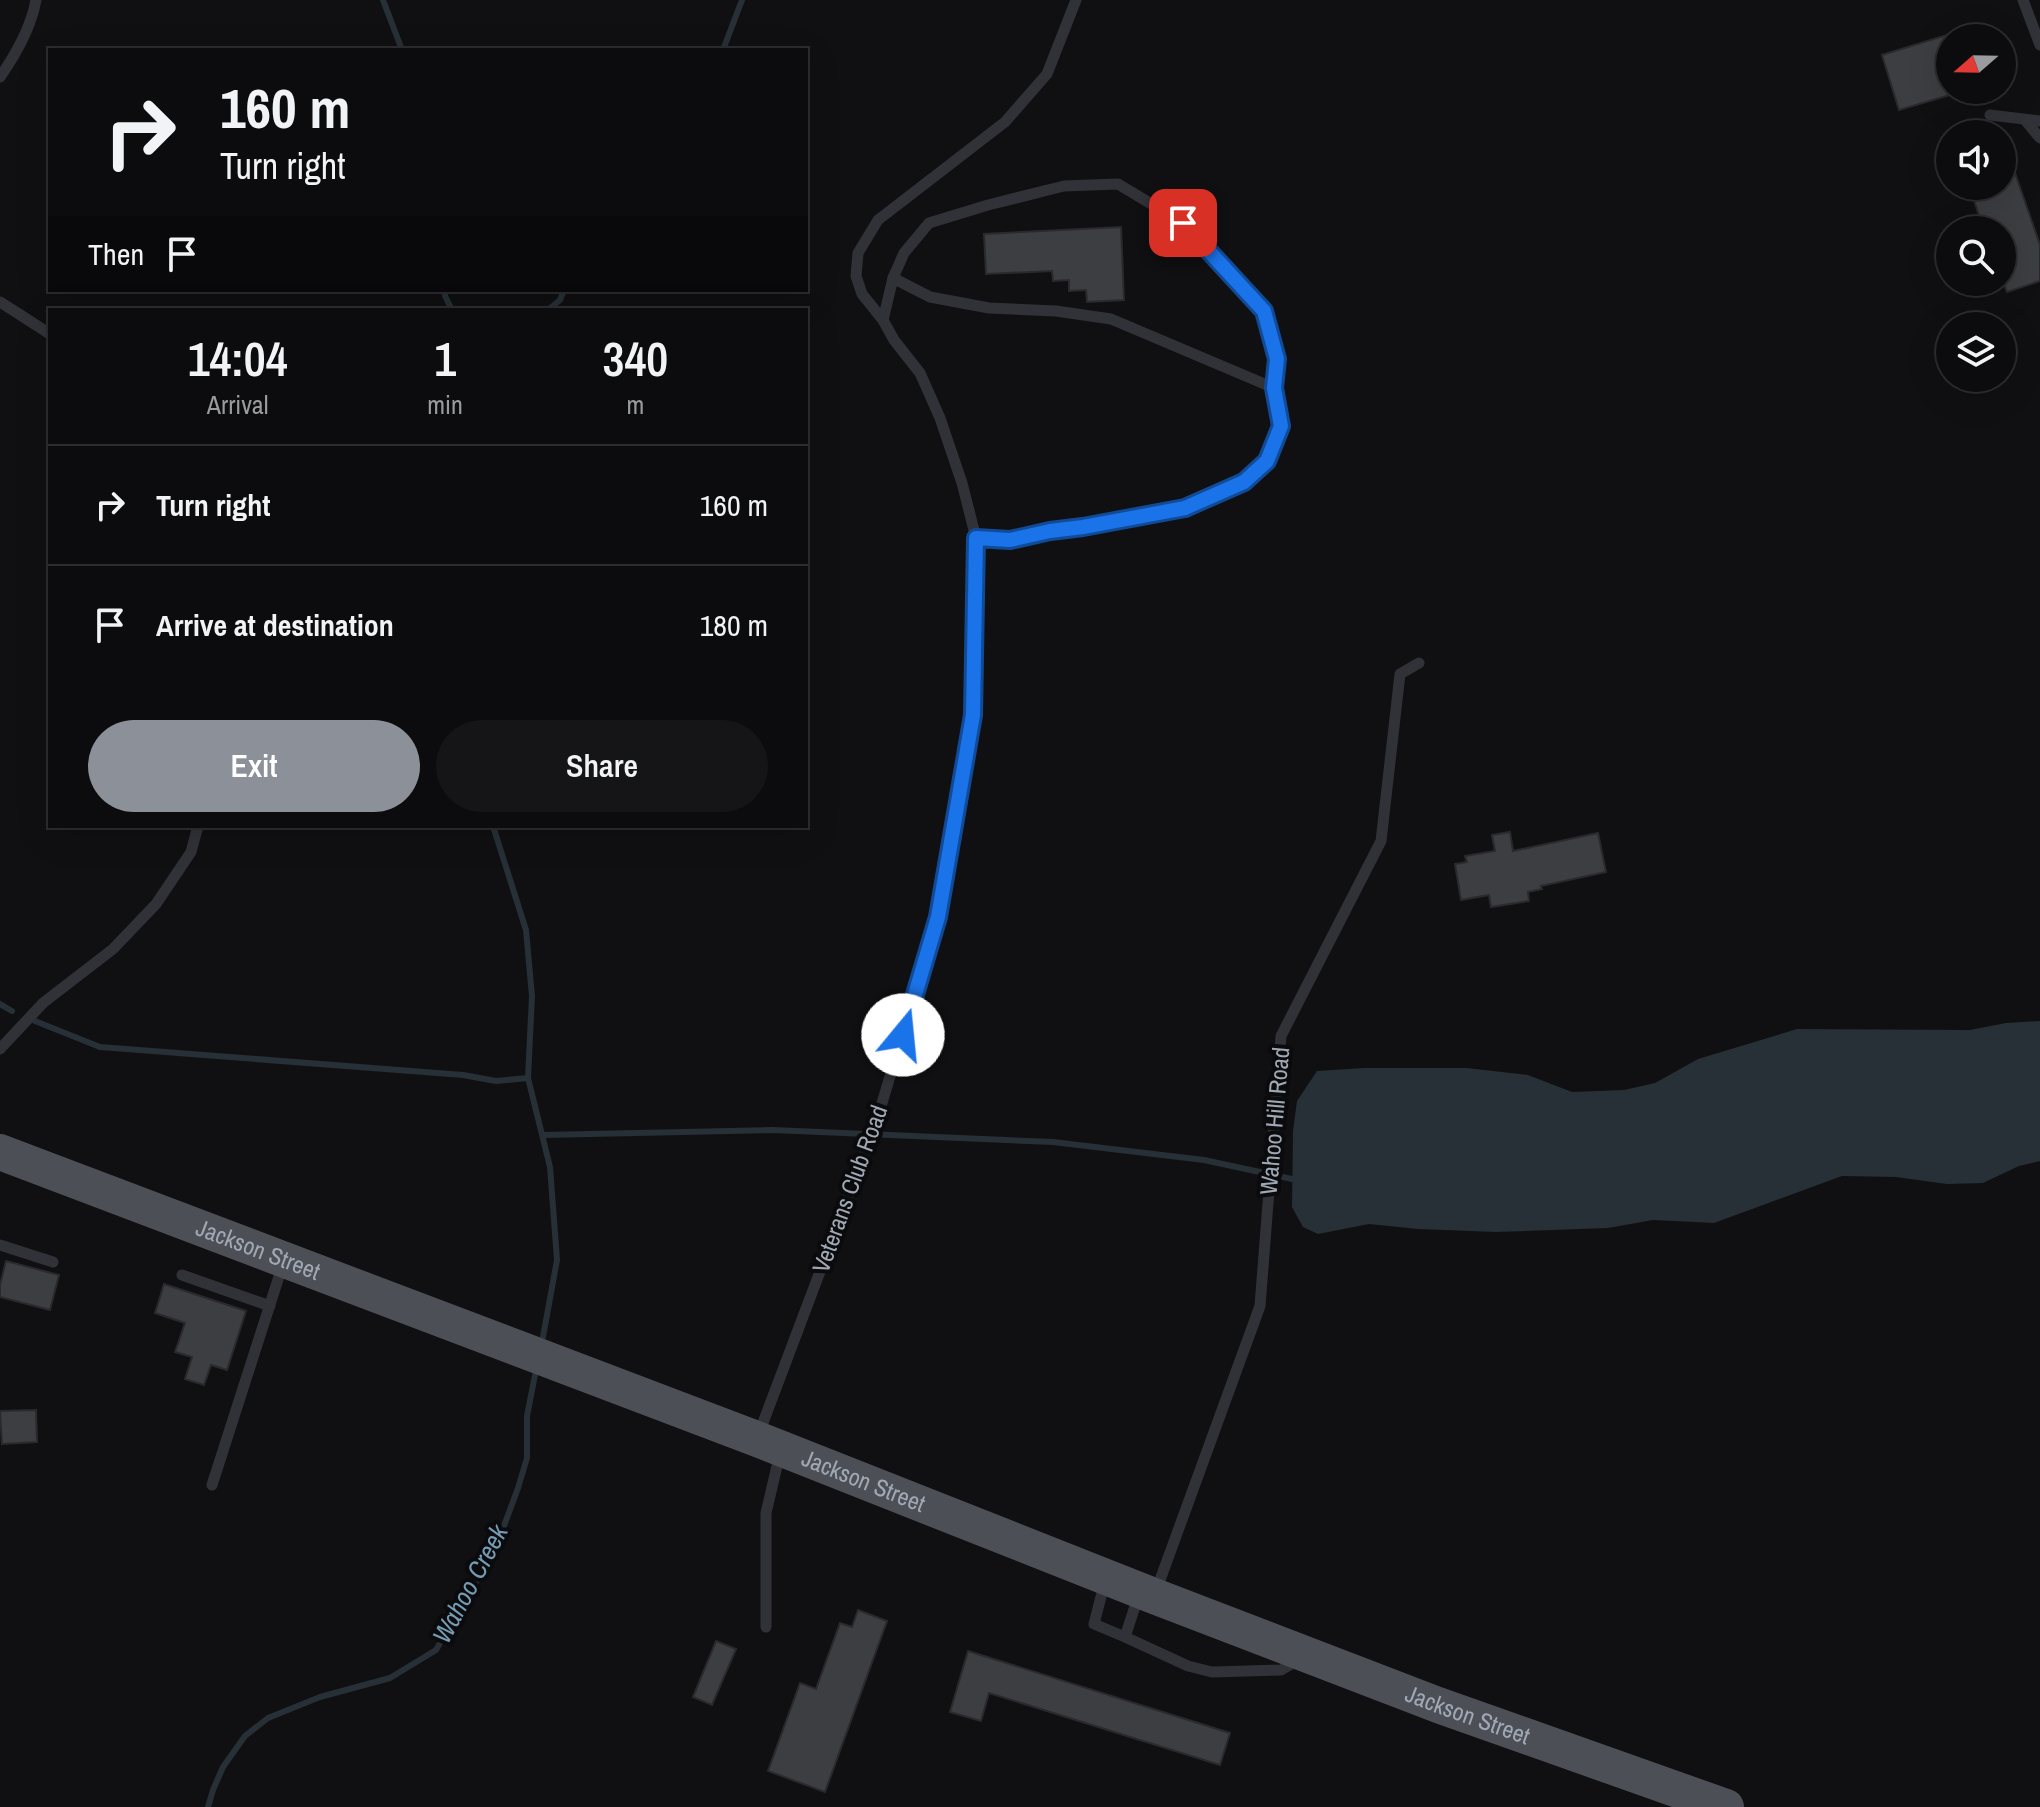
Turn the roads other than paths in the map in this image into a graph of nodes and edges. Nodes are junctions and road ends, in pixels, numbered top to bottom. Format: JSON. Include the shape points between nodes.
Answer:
{"nodes":[{"id":1,"x":36,"y":0,"type":"edge"},
{"id":2,"x":1076,"y":0,"type":"edge"},
{"id":3,"x":2023,"y":0,"type":"edge"},
{"id":4,"x":2040,"y":45,"type":"edge"},
{"id":5,"x":0,"y":77,"type":"edge"},
{"id":6,"x":1990,"y":115,"type":"dead end"},
{"id":7,"x":2025,"y":120,"type":"junction"},
{"id":8,"x":2040,"y":121,"type":"edge"},
{"id":9,"x":2040,"y":138,"type":"edge"},
{"id":10,"x":893,"y":278,"type":"junction"},
{"id":11,"x":0,"y":302,"type":"edge"},
{"id":12,"x":883,"y":320,"type":"junction"},
{"id":13,"x":48,"y":333,"type":"edge"},
{"id":14,"x":1274,"y":388,"type":"junction"},
{"id":15,"x":976,"y":538,"type":"junction"},
{"id":16,"x":1419,"y":663,"type":"dead end"},
{"id":17,"x":197,"y":828,"type":"edge"},
{"id":18,"x":0,"y":1049,"type":"edge"},
{"id":19,"x":0,"y":1152,"type":"edge"},
{"id":20,"x":0,"y":1245,"type":"edge"},
{"id":21,"x":285,"y":1260,"type":"junction"},
{"id":22,"x":53,"y":1262,"type":"dead end"},
{"id":23,"x":182,"y":1275,"type":"dead end"},
{"id":24,"x":270,"y":1306,"type":"junction"},
{"id":25,"x":769,"y":1444,"type":"junction"},
{"id":26,"x":212,"y":1485,"type":"dead end"},
{"id":27,"x":1106,"y":1576,"type":"junction"},
{"id":28,"x":1147,"y":1593,"type":"junction"},
{"id":29,"x":766,"y":1627,"type":"dead end"},
{"id":30,"x":1125,"y":1637,"type":"junction"},
{"id":31,"x":1307,"y":1655,"type":"junction"},
{"id":32,"x":1726,"y":1807,"type":"edge"}],
"edges":[{"from":1,"to":5,"type":"lane","via":[[15,55]]},
{"from":2,"to":12,"type":"lane","name":"Veterans Club Road","via":[[1047,74],[1005,122],[878,220],[858,253],[856,276],[862,294]]},
{"from":3,"to":4,"type":"lane"},
{"from":6,"to":7,"type":"lane"},
{"from":7,"to":8,"type":"lane"},
{"from":7,"to":9,"type":"lane"},
{"from":10,"to":12,"type":"lane"},
{"from":10,"to":14,"type":"lane","via":[[930,297],[1111,319]]},
{"from":10,"to":14,"type":"lane","via":[[904,253],[929,223],[1064,186],[1118,184],[1183,223],[1264,311],[1277,359]]},
{"from":11,"to":13,"type":"lane"},
{"from":12,"to":15,"type":"lane","name":"Veterans Club Road","via":[[920,373],[940,418]]},
{"from":14,"to":15,"type":"lane","via":[[1281,426],[1267,461],[1244,482],[1185,508],[1010,540]]},
{"from":15,"to":25,"type":"lane","name":"Veterans Club Road","via":[[973,715],[938,917]]},
{"from":16,"to":28,"type":"lane","name":"Wahoo Hill Road","via":[[1400,674],[1381,841],[1281,1036],[1260,1306]]},
{"from":17,"to":18,"type":"lane","via":[[191,852],[156,904],[113,949],[43,1003]]},
{"from":19,"to":21,"type":"main road","name":"Jackson Street"},
{"from":20,"to":22,"type":"lane"},
{"from":21,"to":24,"type":"lane"},
{"from":21,"to":25,"type":"main road","name":"Jackson Street"},
{"from":23,"to":24,"type":"lane"},
{"from":24,"to":26,"type":"lane"},
{"from":25,"to":27,"type":"main road","name":"Jackson Street"},
{"from":25,"to":29,"type":"lane","name":"Veterans Club Road"},
{"from":27,"to":28,"type":"main road","name":"Jackson Street"},
{"from":27,"to":30,"type":"lane","via":[[1094,1624]]},
{"from":28,"to":30,"type":"lane"},
{"from":28,"to":31,"type":"main road","name":"Jackson Street"},
{"from":30,"to":31,"type":"lane","via":[[1212,1672],[1281,1670]]},
{"from":31,"to":32,"type":"main road","name":"Jackson Street"}]}
